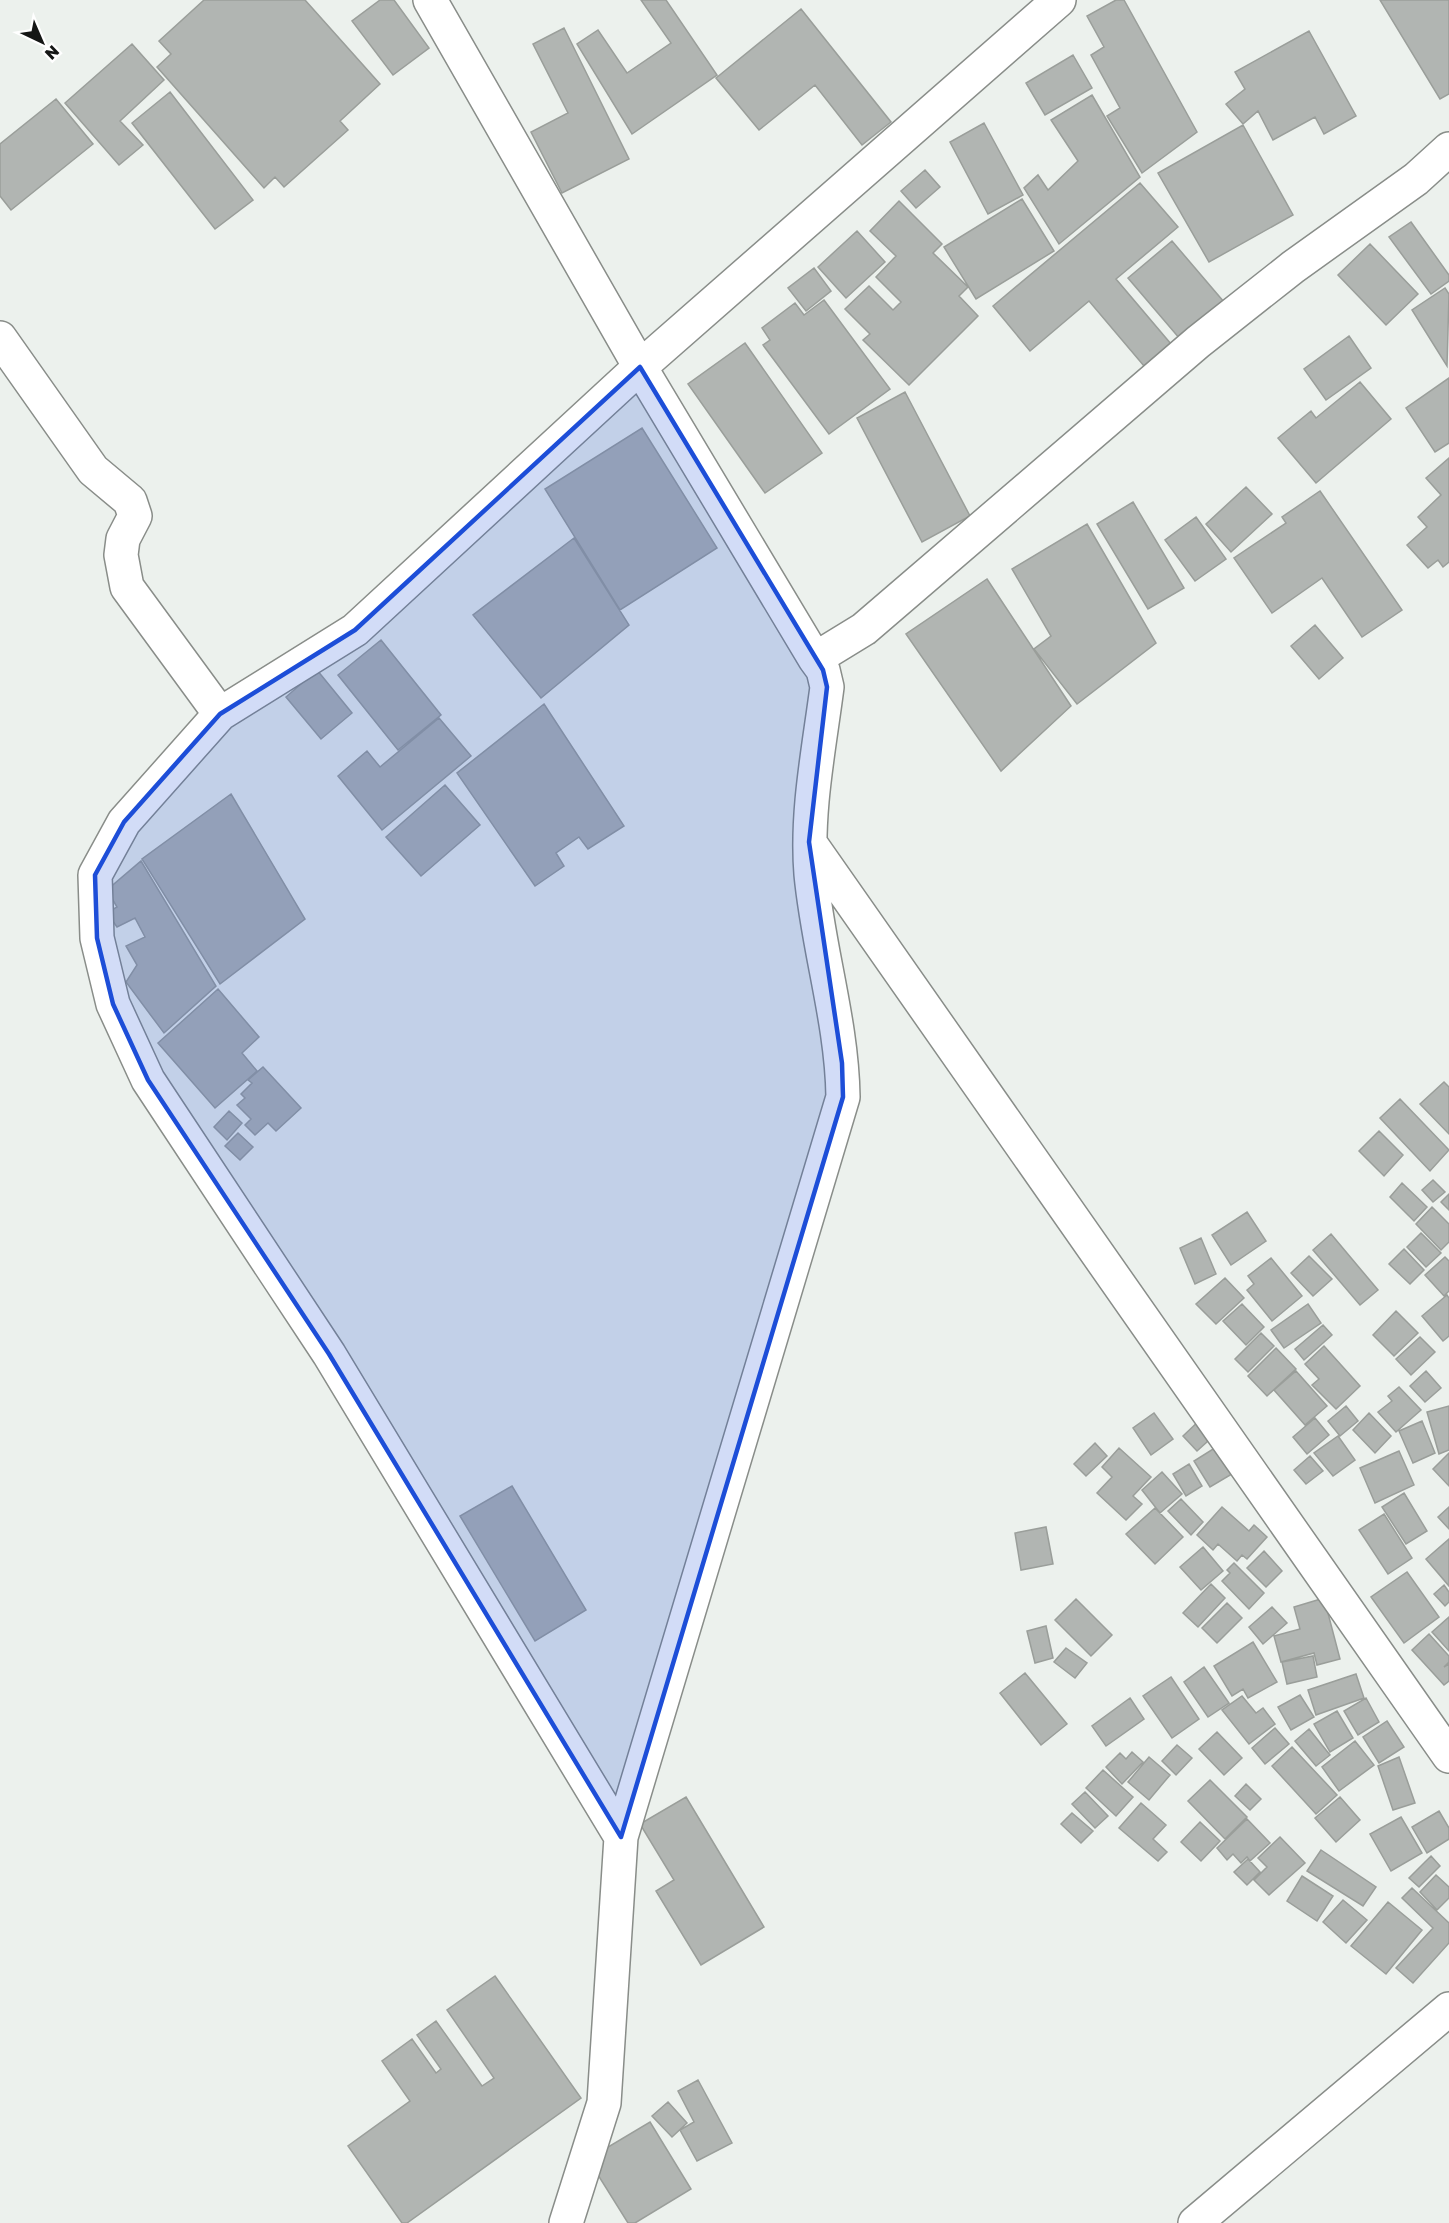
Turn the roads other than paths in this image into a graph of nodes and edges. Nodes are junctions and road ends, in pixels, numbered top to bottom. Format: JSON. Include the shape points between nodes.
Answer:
{"nodes":[{"id":1,"x":1059,"y":0,"type":"edge"},
{"id":2,"x":444,"y":6,"type":"edge"},
{"id":3,"x":1449,"y":149,"type":"edge"},
{"id":4,"x":0,"y":338,"type":"edge"},
{"id":5,"x":640,"y":367,"type":"junction"},
{"id":6,"x":815,"y":659,"type":"junction"},
{"id":7,"x":220,"y":714,"type":"junction"},
{"id":8,"x":809,"y":842,"type":"junction"},
{"id":9,"x":1449,"y":1756,"type":"edge"},
{"id":10,"x":621,"y":1837,"type":"junction"},
{"id":11,"x":1449,"y":2009,"type":"edge"},
{"id":12,"x":566,"y":2223,"type":"edge"},
{"id":13,"x":1195,"y":2223,"type":"edge"}],
"edges":[{"from":1,"to":5,"type":"street"},
{"from":2,"to":5,"type":"street"},
{"from":3,"to":6,"type":"street","via":[[1416,179],[1293,267],[1207,335],[864,629]]},
{"from":4,"to":7,"type":"street","via":[[93,470],[130,501],[135,516],[123,539],[121,555],[127,587]]},
{"from":5,"to":6,"type":"street"},
{"from":5,"to":7,"type":"street","via":[[355,630]]},
{"from":6,"to":8,"type":"street","via":[[823,670],[827,687]]},
{"from":7,"to":10,"type":"street","via":[[124,822],[95,875],[97,938],[113,1004],[148,1080],[328,1354]]},
{"from":8,"to":9,"type":"street"},
{"from":8,"to":10,"type":"street","via":[[842,1063],[843,1097]]},
{"from":10,"to":12,"type":"street","via":[[603,2103]]},
{"from":11,"to":13,"type":"street"}]}
